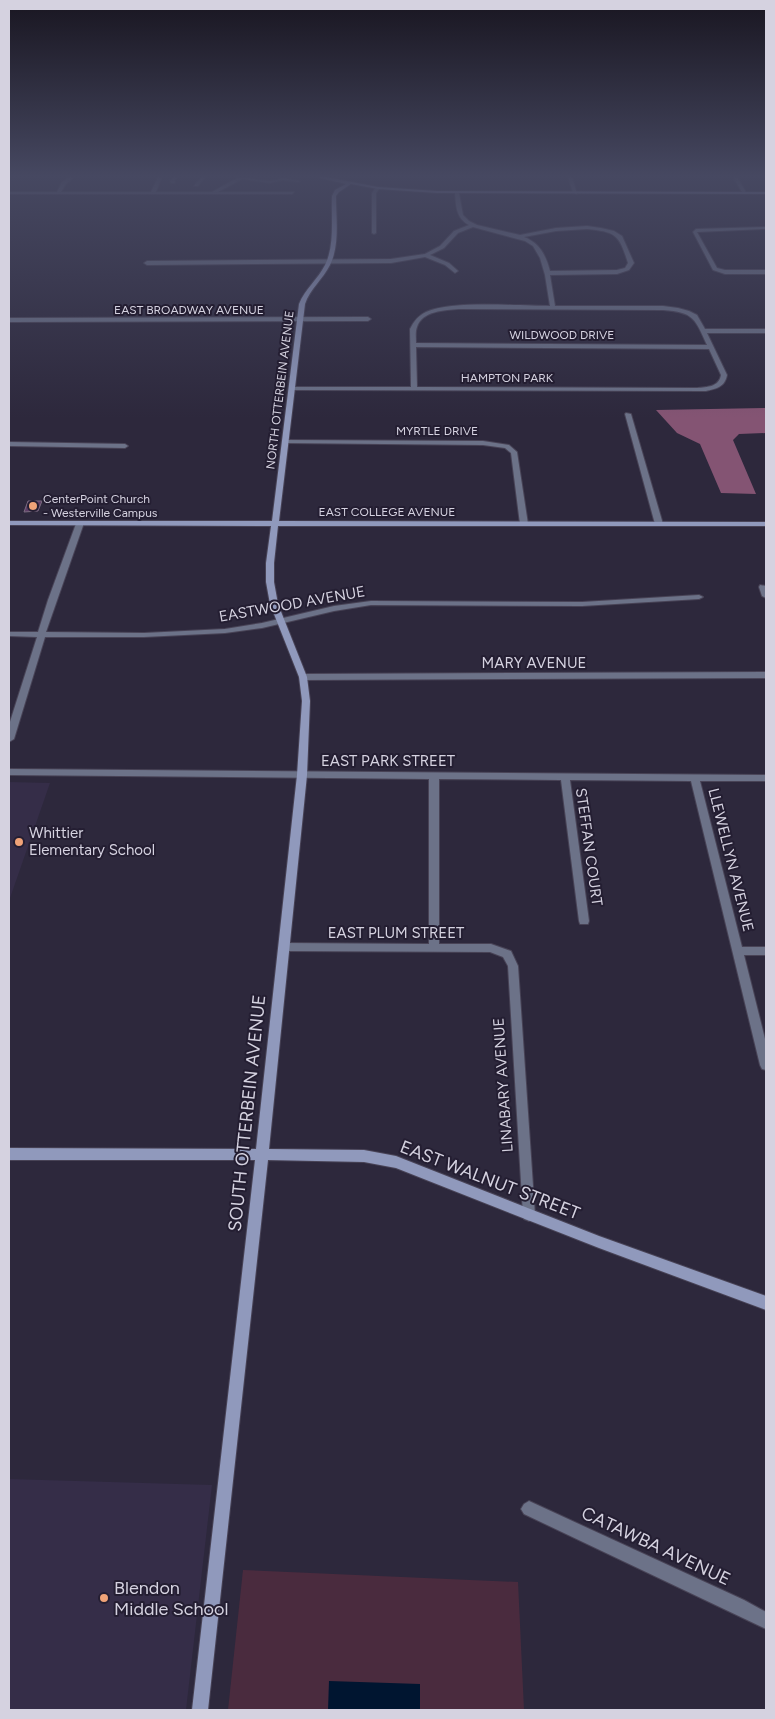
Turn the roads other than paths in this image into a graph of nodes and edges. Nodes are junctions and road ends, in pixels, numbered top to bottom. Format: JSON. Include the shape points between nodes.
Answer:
{"nodes":[{"id":1,"x":329,"y":257,"type":"edge"},
{"id":2,"x":413,"y":257,"type":"edge"},
{"id":3,"x":431,"y":257,"type":"edge"},
{"id":4,"x":543,"y":257,"type":"edge"},
{"id":5,"x":628,"y":257,"type":"edge"},
{"id":6,"x":708,"y":257,"type":"edge"},
{"id":7,"x":147,"y":263,"type":"dead end"},
{"id":8,"x":328,"y":263,"type":"junction"},
{"id":9,"x":454,"y":272,"type":"dead end"},
{"id":10,"x":766,"y":272,"type":"edge"},
{"id":11,"x":546,"y":273,"type":"junction"},
{"id":12,"x":553,"y":308,"type":"junction"},
{"id":13,"x":368,"y":319,"type":"dead end"},
{"id":14,"x":9,"y":320,"type":"edge"},
{"id":15,"x":301,"y":320,"type":"junction"},
{"id":16,"x":704,"y":331,"type":"junction"},
{"id":17,"x":766,"y":331,"type":"edge"},
{"id":18,"x":413,"y":345,"type":"junction"},
{"id":19,"x":711,"y":347,"type":"junction"},
{"id":20,"x":292,"y":388,"type":"junction"},
{"id":21,"x":414,"y":389,"type":"junction"},
{"id":22,"x":628,"y":414,"type":"dead end"},
{"id":23,"x":285,"y":442,"type":"junction"},
{"id":24,"x":9,"y":444,"type":"edge"},
{"id":25,"x":125,"y":446,"type":"dead end"},
{"id":26,"x":9,"y":523,"type":"edge"},
{"id":27,"x":80,"y":523,"type":"junction"},
{"id":28,"x":274,"y":524,"type":"junction"},
{"id":29,"x":524,"y":524,"type":"junction"},
{"id":30,"x":659,"y":524,"type":"junction"},
{"id":31,"x":766,"y":524,"type":"edge"},
{"id":32,"x":763,"y":587,"type":"dead end"},
{"id":33,"x":766,"y":596,"type":"edge"},
{"id":34,"x":699,"y":597,"type":"dead end"},
{"id":35,"x":281,"y":622,"type":"junction"},
{"id":36,"x":9,"y":634,"type":"edge"},
{"id":37,"x":41,"y":634,"type":"junction"},
{"id":38,"x":766,"y":675,"type":"edge"},
{"id":39,"x":303,"y":677,"type":"junction"},
{"id":40,"x":9,"y":739,"type":"edge"},
{"id":41,"x":9,"y":772,"type":"edge"},
{"id":42,"x":302,"y":775,"type":"junction"},
{"id":43,"x":565,"y":776,"type":"junction"},
{"id":44,"x":434,"y":777,"type":"junction"},
{"id":45,"x":695,"y":778,"type":"junction"},
{"id":46,"x":766,"y":778,"type":"edge"},
{"id":47,"x":584,"y":921,"type":"dead end"},
{"id":48,"x":284,"y":947,"type":"junction"},
{"id":49,"x":434,"y":948,"type":"junction"},
{"id":50,"x":738,"y":950,"type":"junction"},
{"id":51,"x":766,"y":951,"type":"edge"},
{"id":52,"x":507,"y":954,"type":"joint"},
{"id":53,"x":766,"y":1065,"type":"edge"},
{"id":54,"x":9,"y":1154,"type":"edge"},
{"id":55,"x":261,"y":1156,"type":"junction"},
{"id":56,"x":529,"y":1215,"type":"junction"},
{"id":57,"x":766,"y":1303,"type":"edge"},
{"id":58,"x":529,"y":1509,"type":"dead end"},
{"id":59,"x":766,"y":1621,"type":"edge"},
{"id":60,"x":200,"y":1710,"type":"edge"}],
"edges":[{"from":1,"to":8,"type":"street"},
{"from":2,"to":8,"type":"street"},
{"from":3,"to":9,"type":"street","via":[[447,264]]},
{"from":4,"to":11,"type":"street"},
{"from":5,"to":11,"type":"street","via":[[630,263],[626,269],[617,272]]},
{"from":6,"to":10,"type":"street","via":[[719,271]]},
{"from":7,"to":8,"type":"street"},
{"from":8,"to":15,"type":"street","name":"NORTH OTTERBEIN AVENUE","via":[[304,295]]},
{"from":11,"to":12,"type":"street"},
{"from":12,"to":16,"type":"street","via":[[663,308],[689,313],[697,318]]},
{"from":12,"to":18,"type":"street","via":[[459,307],[437,310],[423,316],[414,326]]},
{"from":13,"to":15,"type":"street","name":"EAST BROADWAY AVENUE"},
{"from":14,"to":15,"type":"street","name":"EAST BROADWAY AVENUE"},
{"from":15,"to":20,"type":"street","name":"NORTH OTTERBEIN AVENUE"},
{"from":16,"to":17,"type":"street"},
{"from":16,"to":19,"type":"street"},
{"from":18,"to":19,"type":"street","name":"WILDWOOD DRIVE"},
{"from":18,"to":21,"type":"street"},
{"from":19,"to":21,"type":"street","name":"HAMPTON PARK","via":[[724,375],[721,384],[711,389]]},
{"from":20,"to":21,"type":"street","name":"HAMPTON PARK"},
{"from":20,"to":23,"type":"street","name":"NORTH OTTERBEIN AVENUE"},
{"from":22,"to":30,"type":"street"},
{"from":23,"to":28,"type":"street","name":"NORTH OTTERBEIN AVENUE"},
{"from":23,"to":29,"type":"street","name":"MYRTLE DRIVE","via":[[483,443],[507,446],[514,452]]},
{"from":24,"to":25,"type":"street"},
{"from":26,"to":27,"type":"street","name":"EAST COLLEGE AVENUE"},
{"from":27,"to":28,"type":"street","name":"EAST COLLEGE AVENUE"},
{"from":27,"to":37,"type":"street"},
{"from":28,"to":29,"type":"street","name":"EAST COLLEGE AVENUE"},
{"from":28,"to":35,"type":"street","name":"SOUTH OTTERBEIN AVENUE","via":[[270,582]]},
{"from":29,"to":30,"type":"street","name":"EAST COLLEGE AVENUE"},
{"from":30,"to":31,"type":"street","name":"EAST COLLEGE AVENUE"},
{"from":32,"to":33,"type":"street"},
{"from":34,"to":35,"type":"street","name":"EASTWOOD AVENUE","via":[[582,604],[352,604]]},
{"from":35,"to":37,"type":"street","name":"EASTWOOD AVENUE","via":[[224,631]]},
{"from":35,"to":39,"type":"street","name":"SOUTH OTTERBEIN AVENUE"},
{"from":36,"to":37,"type":"street","name":"EASTWOOD AVENUE"},
{"from":37,"to":40,"type":"street"},
{"from":38,"to":39,"type":"street","name":"MARY AVENUE"},
{"from":39,"to":42,"type":"street","name":"SOUTH OTTERBEIN AVENUE","via":[[306,700]]},
{"from":41,"to":42,"type":"street","name":"EAST PARK STREET"},
{"from":42,"to":44,"type":"street","name":"EAST PARK STREET"},
{"from":42,"to":48,"type":"street","name":"SOUTH OTTERBEIN AVENUE"},
{"from":43,"to":44,"type":"street","name":"EAST PARK STREET"},
{"from":43,"to":45,"type":"street","name":"EAST PARK STREET"},
{"from":43,"to":47,"type":"street","name":"STEFFAN COURT"},
{"from":44,"to":49,"type":"street"},
{"from":45,"to":46,"type":"street","name":"EAST PARK STREET"},
{"from":45,"to":50,"type":"street","name":"LLEWELLYN AVENUE"},
{"from":48,"to":49,"type":"street","name":"EAST PLUM STREET"},
{"from":48,"to":55,"type":"street","name":"SOUTH OTTERBEIN AVENUE"},
{"from":49,"to":52,"type":"street","name":"EAST PLUM STREET","via":[[491,948]]},
{"from":50,"to":51,"type":"street"},
{"from":50,"to":53,"type":"street","name":"LLEWELLYN AVENUE"},
{"from":52,"to":56,"type":"street","name":"LINABARY AVENUE","via":[[513,966]]},
{"from":54,"to":55,"type":"street","name":"EAST WALNUT STREET"},
{"from":55,"to":56,"type":"street","name":"EAST WALNUT STREET","via":[[355,1156],[396,1162]]},
{"from":55,"to":60,"type":"street","name":"SOUTH OTTERBEIN AVENUE"},
{"from":56,"to":57,"type":"street","name":"EAST WALNUT STREET"},
{"from":58,"to":59,"type":"street","name":"CATAWBA AVENUE"}]}
